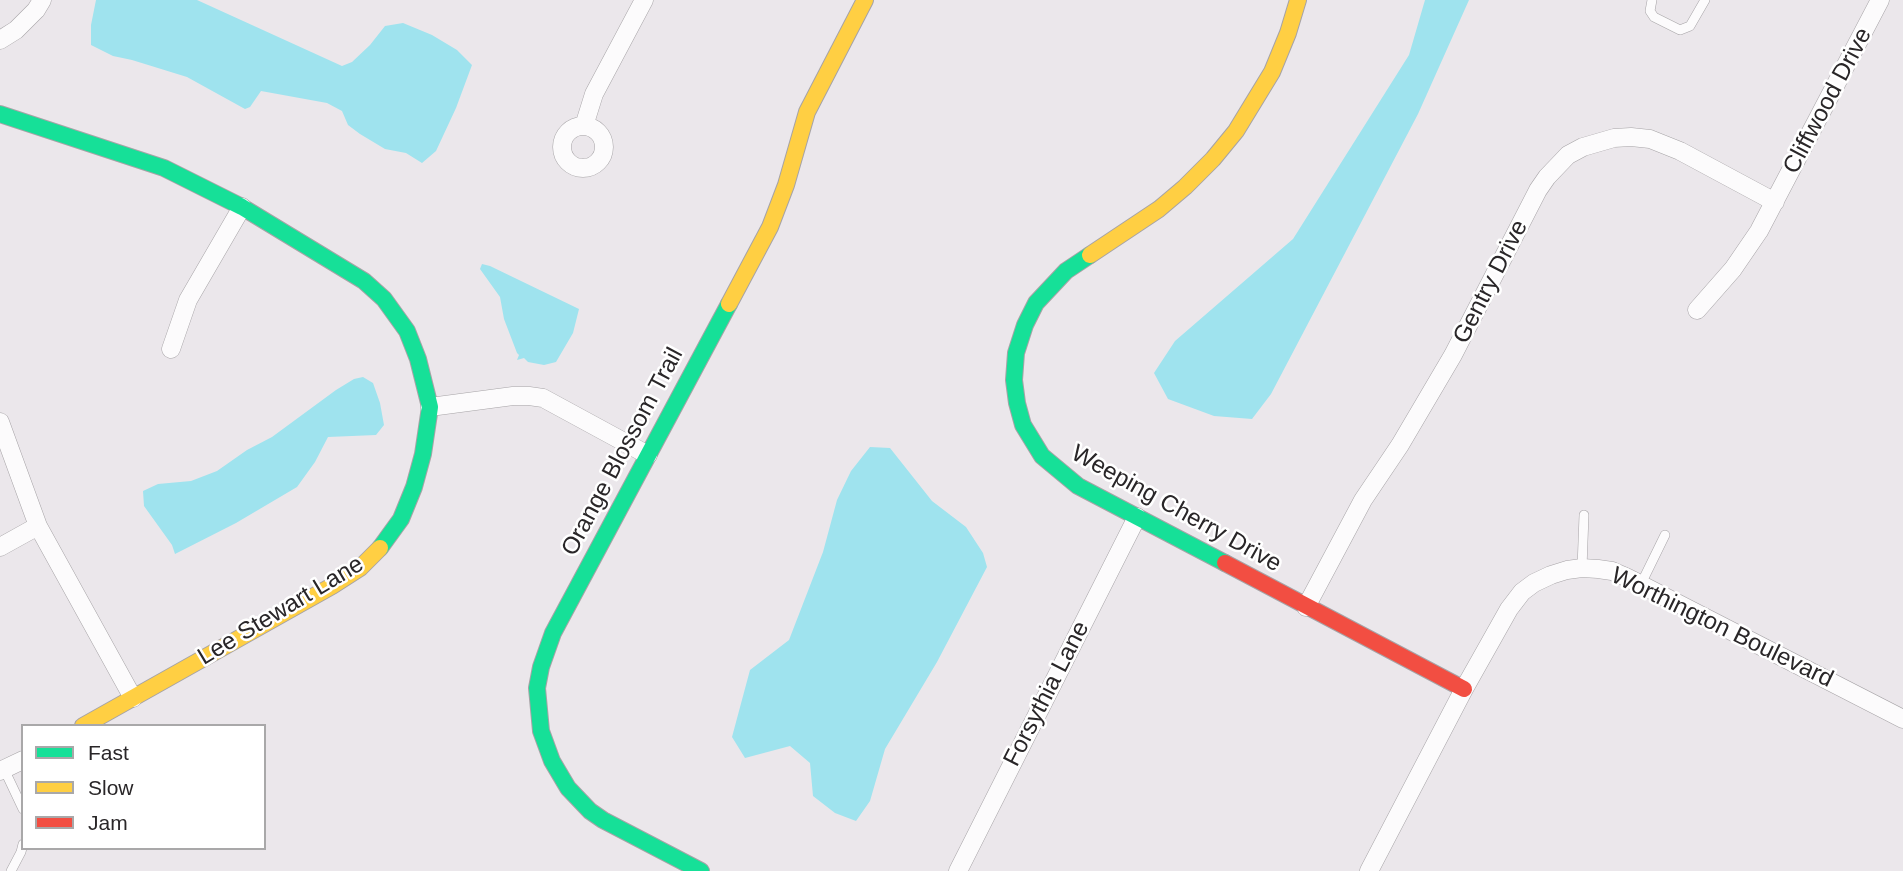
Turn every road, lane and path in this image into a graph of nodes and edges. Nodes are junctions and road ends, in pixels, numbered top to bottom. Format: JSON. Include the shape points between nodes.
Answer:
{"nodes":[{"id":1,"x":41,"y":0,"type":"edge"},
{"id":2,"x":644,"y":0,"type":"edge"},
{"id":3,"x":865,"y":0,"type":"edge"},
{"id":4,"x":1298,"y":0,"type":"edge"},
{"id":5,"x":1652,"y":0,"type":"edge"},
{"id":6,"x":1705,"y":0,"type":"edge"},
{"id":7,"x":1880,"y":0,"type":"edge"},
{"id":8,"x":0,"y":40,"type":"edge"},
{"id":9,"x":0,"y":114,"type":"edge"},
{"id":10,"x":584,"y":126,"type":"dead end"},
{"id":11,"x":1775,"y":202,"type":"junction"},
{"id":12,"x":242,"y":207,"type":"junction"},
{"id":13,"x":1698,"y":310,"type":"dead end"},
{"id":14,"x":171,"y":349,"type":"dead end"},
{"id":15,"x":429,"y":407,"type":"junction"},
{"id":16,"x":0,"y":422,"type":"edge"},
{"id":17,"x":648,"y":455,"type":"junction"},
{"id":18,"x":1584,"y":515,"type":"dead end"},
{"id":19,"x":1137,"y":517,"type":"junction"},
{"id":20,"x":38,"y":526,"type":"junction"},
{"id":21,"x":1665,"y":535,"type":"dead end"},
{"id":22,"x":0,"y":547,"type":"edge"},
{"id":23,"x":1582,"y":568,"type":"junction"},
{"id":24,"x":1641,"y":584,"type":"junction"},
{"id":25,"x":1306,"y":607,"type":"junction"},
{"id":26,"x":1464,"y":689,"type":"junction"},
{"id":27,"x":133,"y":698,"type":"junction"},
{"id":28,"x":1903,"y":719,"type":"edge"},
{"id":29,"x":87,"y":724,"type":"edge"},
{"id":30,"x":21,"y":761,"type":"edge"},
{"id":31,"x":2,"y":770,"type":"edge"},
{"id":32,"x":21,"y":805,"type":"edge"},
{"id":33,"x":22,"y":850,"type":"edge"},
{"id":34,"x":11,"y":871,"type":"edge"},
{"id":35,"x":701,"y":871,"type":"edge"},
{"id":36,"x":958,"y":871,"type":"edge"},
{"id":37,"x":1369,"y":871,"type":"edge"}],
"edges":[{"from":1,"to":8,"type":"street","via":[[16,30]]},
{"from":2,"to":10,"type":"street","via":[[594,94]]},
{"from":3,"to":17,"type":"street","name":"Orange Blossom Trail","via":[[807,112],[770,227]]},
{"from":4,"to":19,"type":"street","name":"Weeping Cherry Drive","via":[[1272,72],[1236,131],[1159,209],[1066,271],[1036,303],[1016,353],[1017,404],[1032,441],[1049,463],[1078,486]]},
{"from":5,"to":6,"type":"lane","via":[[1654,17],[1679,30],[1690,26]]},
{"from":7,"to":11,"type":"street","name":"Cliffwood Drive"},
{"from":9,"to":12,"type":"street","via":[[164,168]]},
{"from":11,"to":13,"type":"street","name":"Cliffwood Drive","via":[[1749,247]]},
{"from":11,"to":25,"type":"street","name":"Gentry Drive","via":[[1650,139],[1614,138],[1568,155],[1538,190],[1453,355],[1363,500]]},
{"from":12,"to":14,"type":"street","via":[[188,300]]},
{"from":12,"to":15,"type":"street","via":[[364,281],[384,299],[415,350]]},
{"from":15,"to":17,"type":"street","via":[[513,396],[543,398]]},
{"from":15,"to":27,"type":"street","name":"Lee Stewart Lane","via":[[423,454],[401,519],[360,568]]},
{"from":16,"to":20,"type":"street"},
{"from":17,"to":35,"type":"street","name":"Orange Blossom Trail","via":[[553,633],[537,688],[541,731],[552,761],[579,801],[603,820]]},
{"from":18,"to":23,"type":"lane"},
{"from":19,"to":25,"type":"street","name":"Weeping Cherry Drive"},
{"from":19,"to":36,"type":"street","name":"Forsythia Lane"},
{"from":20,"to":22,"type":"street"},
{"from":20,"to":27,"type":"street"},
{"from":21,"to":24,"type":"lane"},
{"from":23,"to":24,"type":"street","name":"Worthington Boulevard","via":[[1612,571]]},
{"from":23,"to":26,"type":"street","name":"Worthington Boulevard","via":[[1551,575],[1522,592]]},
{"from":24,"to":28,"type":"street","name":"Worthington Boulevard"},
{"from":25,"to":26,"type":"street","name":"Weeping Cherry Drive"},
{"from":26,"to":37,"type":"street","name":"Worthington Boulevard"},
{"from":27,"to":29,"type":"street","name":"Lee Stewart Lane"},
{"from":30,"to":31,"type":"street"},
{"from":31,"to":32,"type":"lane"},
{"from":33,"to":34,"type":"lane"}]}
